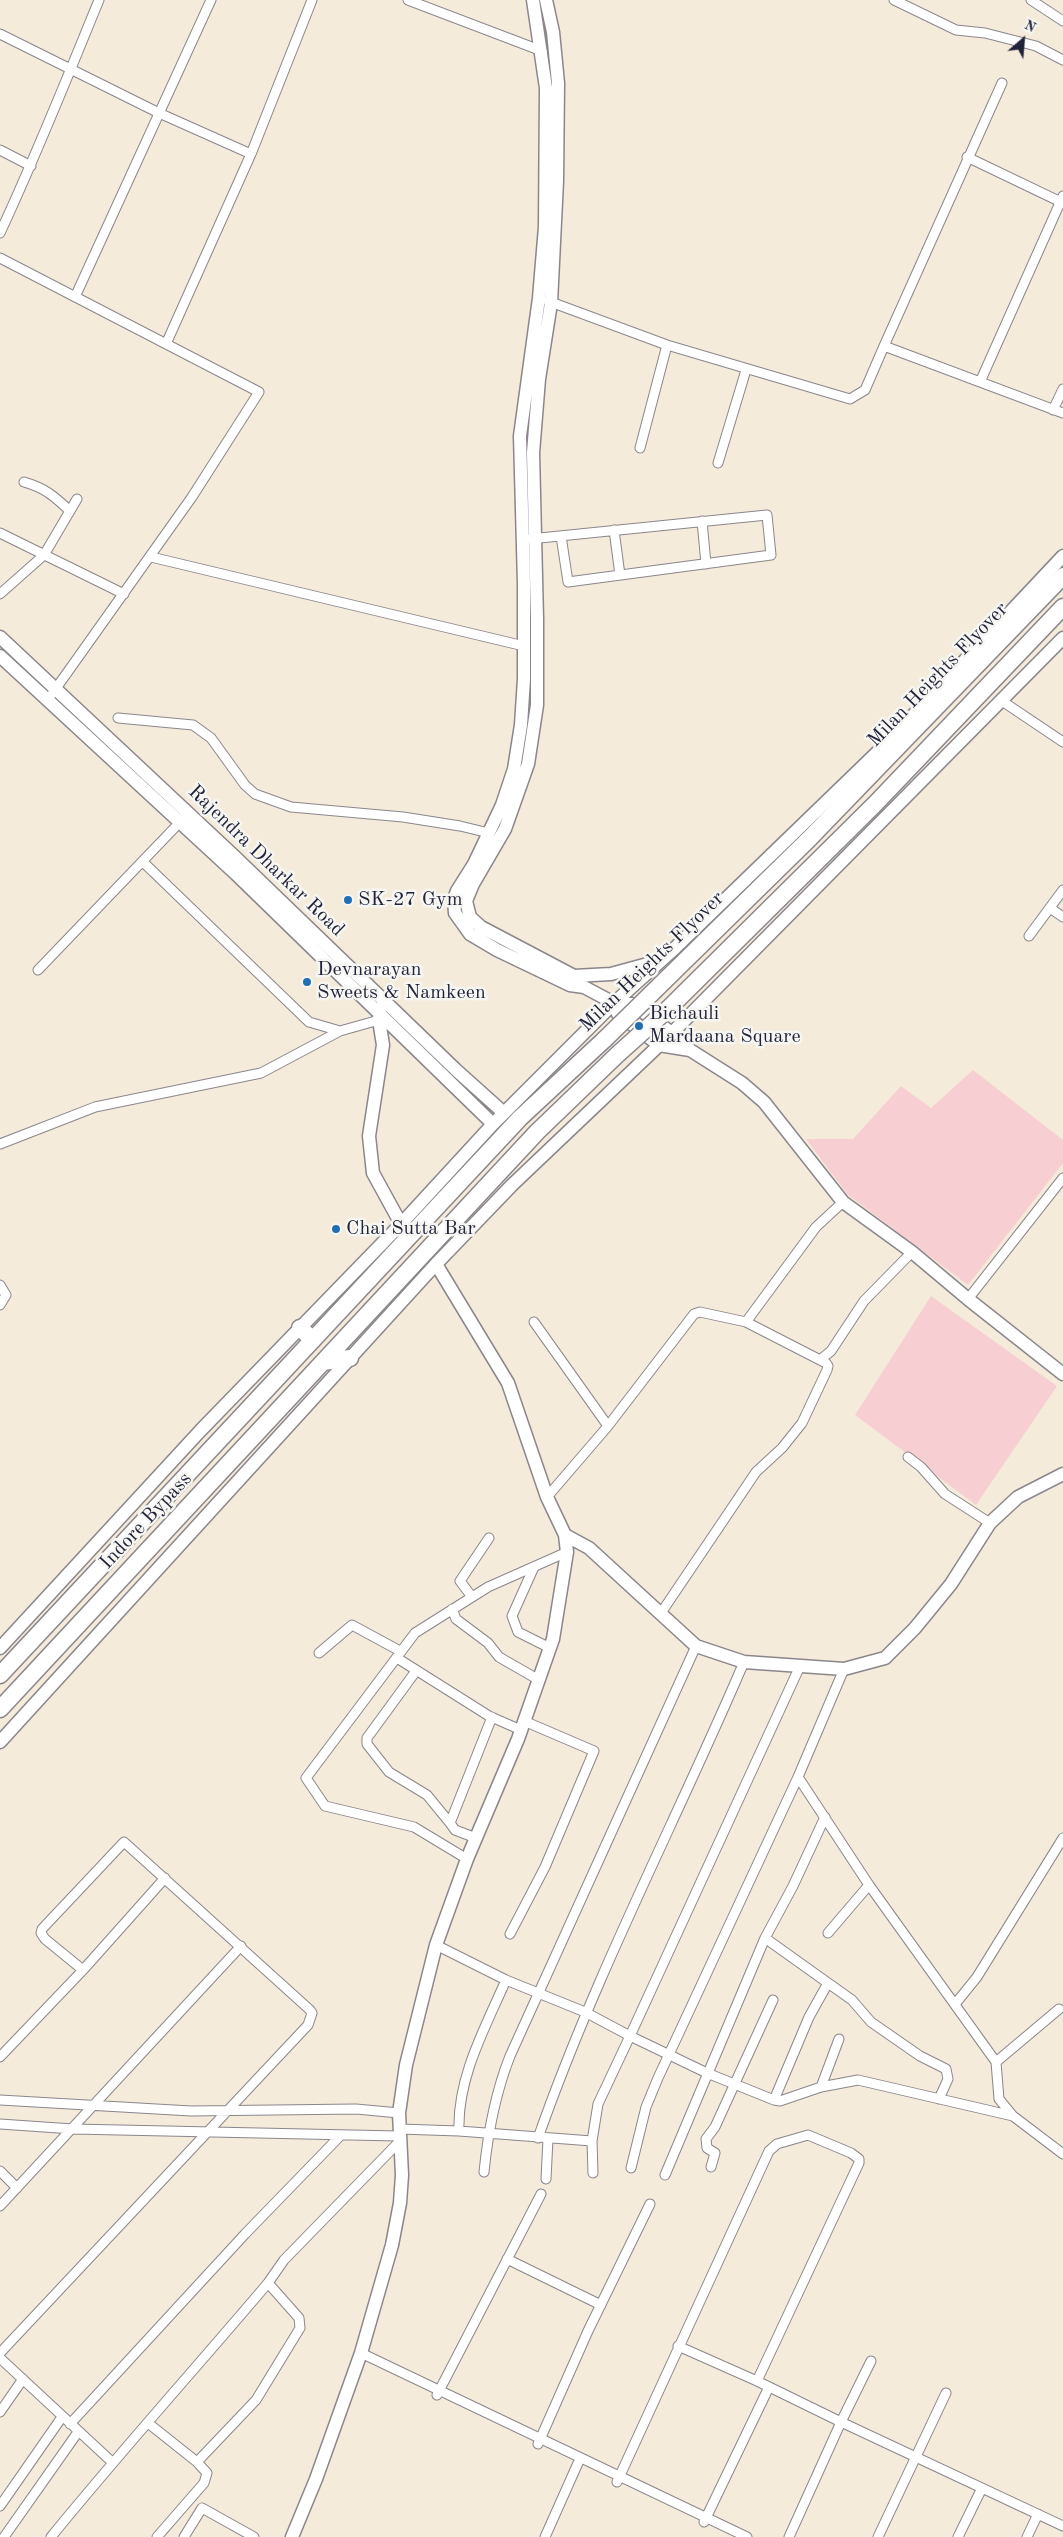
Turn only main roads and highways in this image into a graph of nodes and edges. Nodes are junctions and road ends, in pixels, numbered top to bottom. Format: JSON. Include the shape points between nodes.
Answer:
{"nodes":[{"id":1,"x":1059,"y":581,"type":"edge"},
{"id":2,"x":1063,"y":606,"type":"edge"},
{"id":3,"x":300,"y":1328,"type":"road end"},
{"id":4,"x":312,"y":1340,"type":"junction"},
{"id":5,"x":350,"y":1358,"type":"road end"},
{"id":6,"x":323,"y":1362,"type":"junction"},
{"id":7,"x":274,"y":1381,"type":"joint"},
{"id":8,"x":0,"y":1675,"type":"edge"},
{"id":9,"x":0,"y":1709,"type":"edge"}],
"edges":[{"from":1,"to":4,"type":"highway","name":"Milan Heights Flyover","bridge":true,"via":[[810,838],[520,1118]]},
{"from":2,"to":6,"type":"highway","bridge":true,"via":[[876,804],[666,1012],[537,1132]]},
{"from":3,"to":4,"type":"highway"},
{"from":4,"to":7,"type":"highway","name":"Milan Heights Flyover"},
{"from":5,"to":6,"type":"highway"},
{"from":6,"to":9,"type":"highway","name":"Indore Bypass"},
{"from":7,"to":8,"type":"highway","name":"Indore Bypass"}]}
